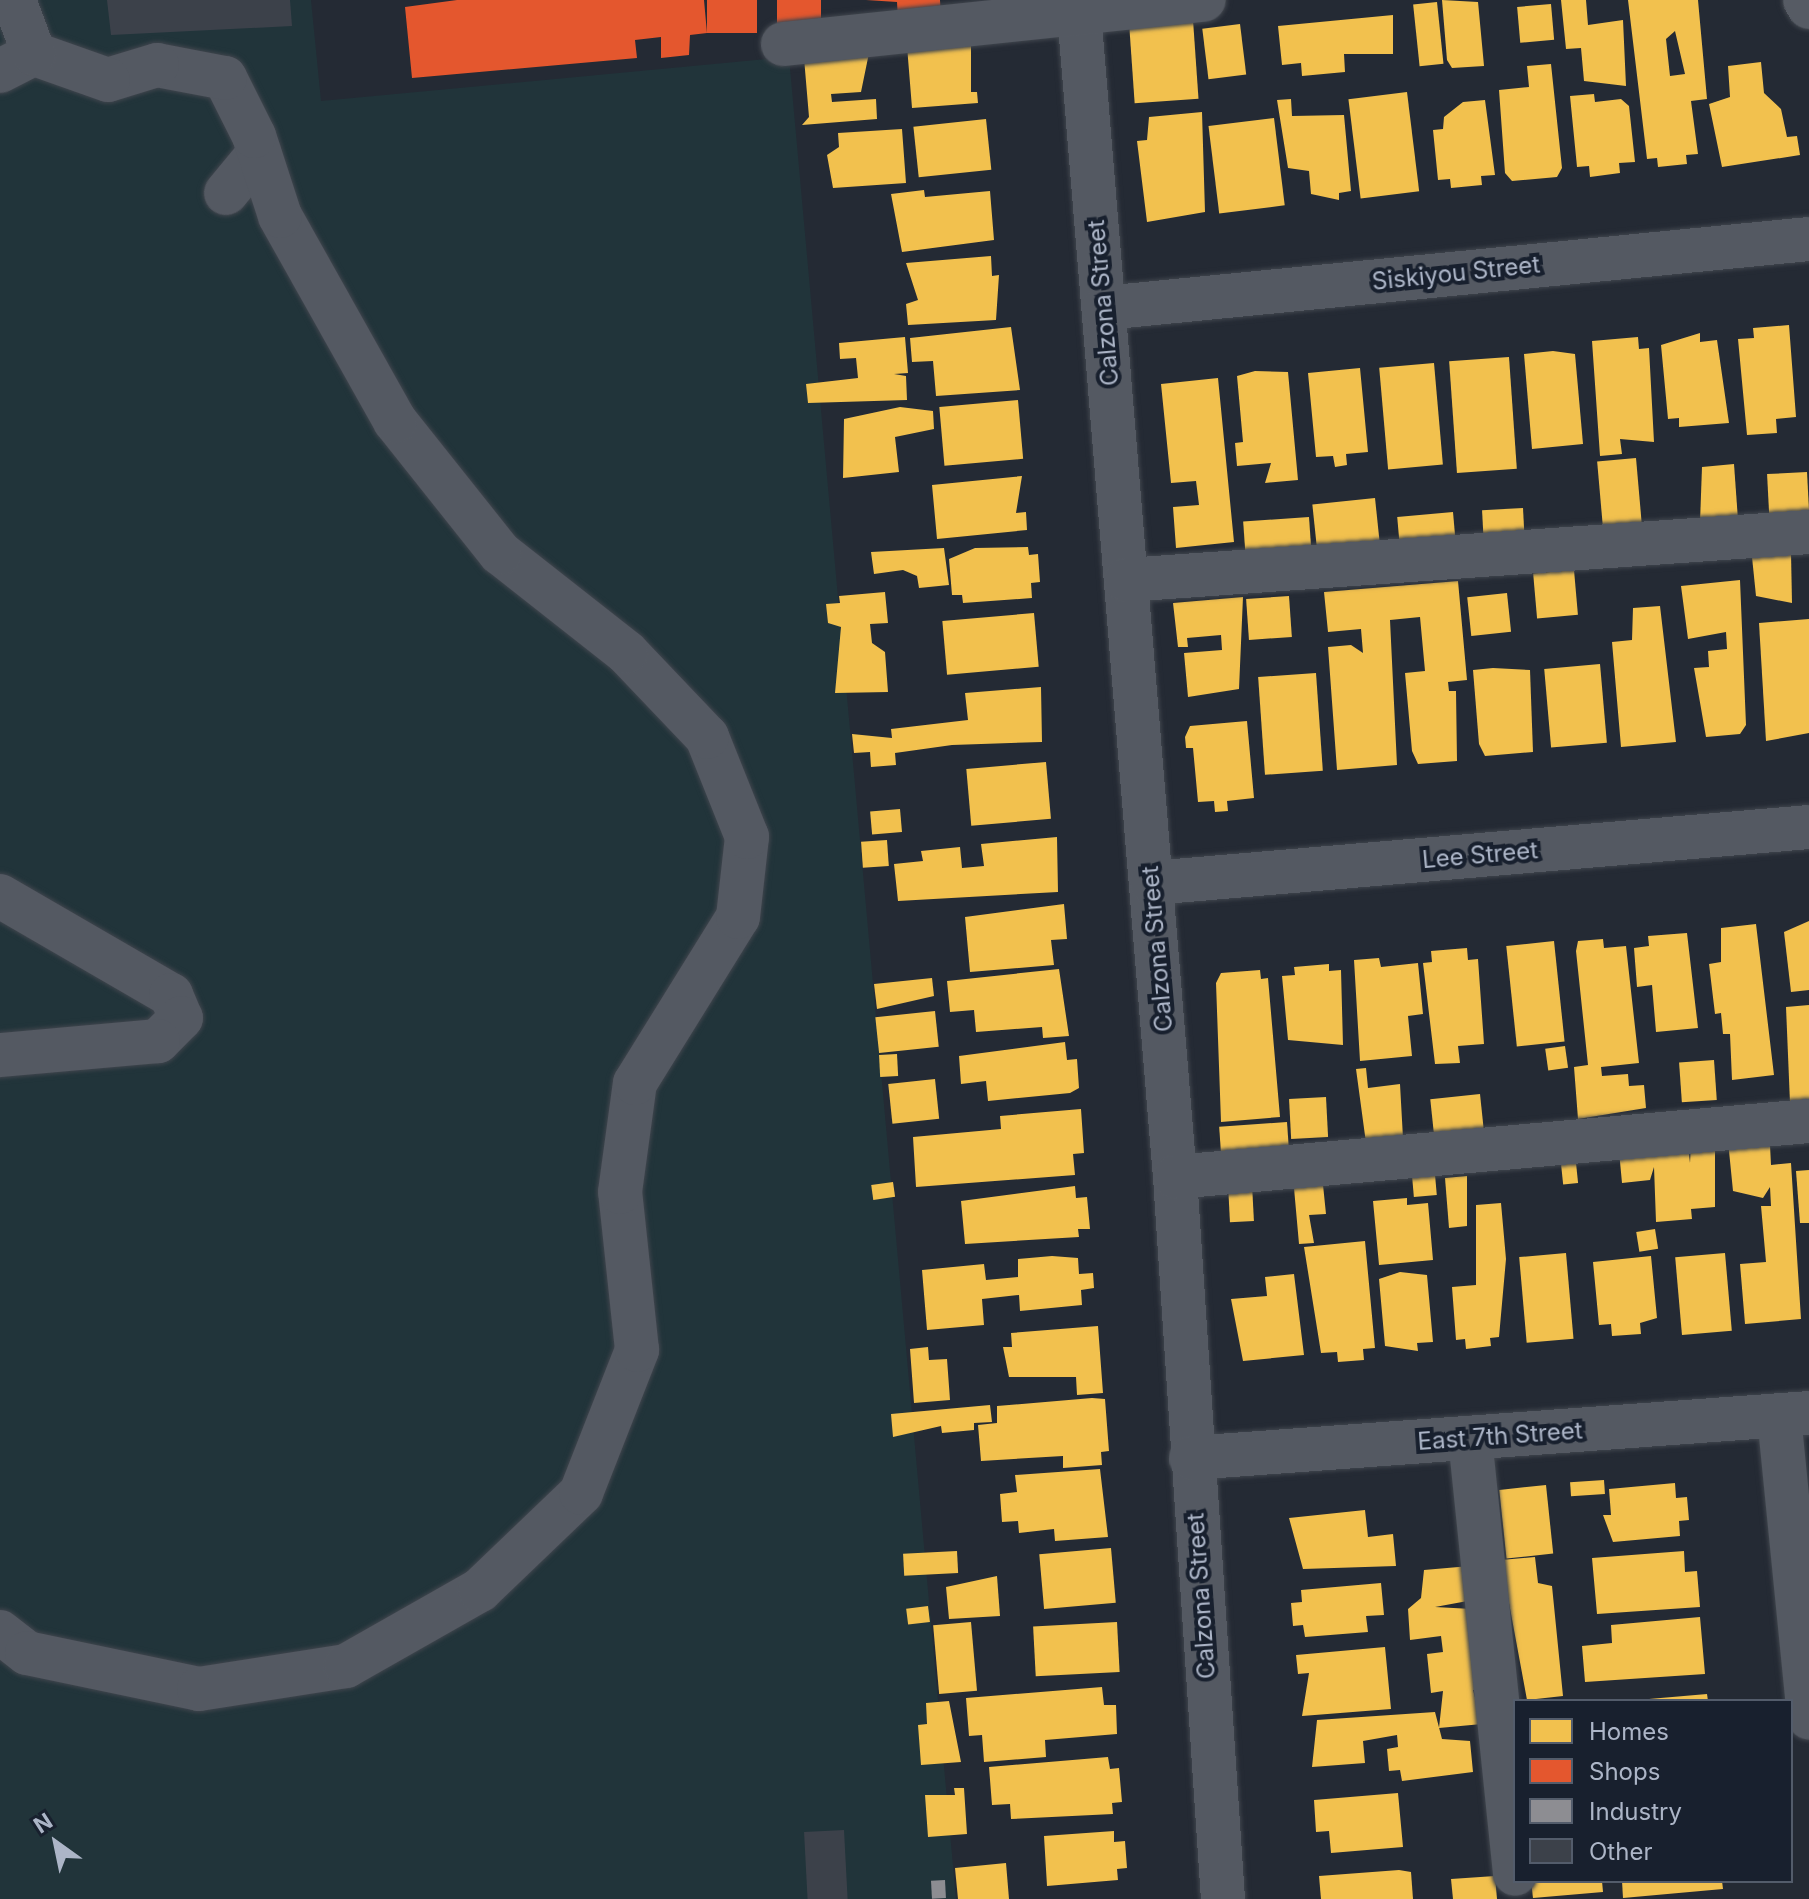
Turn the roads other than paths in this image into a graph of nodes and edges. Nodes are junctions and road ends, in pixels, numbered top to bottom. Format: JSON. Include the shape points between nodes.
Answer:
{"nodes":[{"id":1,"x":14,"y":0,"type":"edge"},
{"id":2,"x":1204,"y":0,"type":"edge"},
{"id":3,"x":1805,"y":0,"type":"edge"},
{"id":4,"x":1078,"y":6,"type":"edge"},
{"id":5,"x":1809,"y":7,"type":"edge"},
{"id":6,"x":783,"y":44,"type":"dead end"},
{"id":7,"x":17,"y":62,"type":"edge"},
{"id":8,"x":259,"y":153,"type":"junction"},
{"id":9,"x":226,"y":193,"type":"dead end"},
{"id":10,"x":1809,"y":239,"type":"edge"},
{"id":11,"x":1104,"y":308,"type":"junction"},
{"id":12,"x":1809,"y":532,"type":"edge"},
{"id":13,"x":1126,"y":580,"type":"junction"},
{"id":14,"x":1809,"y":827,"type":"edge"},
{"id":15,"x":1152,"y":883,"type":"junction"},
{"id":16,"x":0,"y":896,"type":"edge"},
{"id":17,"x":0,"y":1055,"type":"edge"},
{"id":18,"x":1809,"y":1121,"type":"edge"},
{"id":19,"x":1175,"y":1177,"type":"junction"},
{"id":20,"x":1794,"y":1414,"type":"edge"},
{"id":21,"x":1470,"y":1438,"type":"junction"},
{"id":22,"x":1191,"y":1458,"type":"junction"},
{"id":23,"x":0,"y":1632,"type":"edge"},
{"id":24,"x":1809,"y":1718,"type":"edge"},
{"id":25,"x":1513,"y":1855,"type":"edge"},
{"id":26,"x":1223,"y":1899,"type":"edge"}],
"edges":[{"from":1,"to":7,"type":"street"},
{"from":2,"to":4,"type":"street"},
{"from":3,"to":5,"type":"main road"},
{"from":4,"to":6,"type":"street"},
{"from":4,"to":11,"type":"street","name":"Calzona Street"},
{"from":7,"to":8,"type":"street","via":[[108,80],[157,65],[225,78]]},
{"from":8,"to":9,"type":"street"},
{"from":8,"to":23,"type":"street","via":[[280,216],[395,421],[500,553],[626,652],[707,737],[747,837],[738,917],[635,1083],[620,1192],[637,1350],[581,1493],[480,1590],[346,1666],[199,1689],[27,1653]]},
{"from":10,"to":11,"type":"street","name":"Siskiyou Street"},
{"from":11,"to":13,"type":"street","name":"Calzona Street"},
{"from":12,"to":13,"type":"street"},
{"from":13,"to":15,"type":"street","name":"Calzona Street"},
{"from":14,"to":15,"type":"street","name":"Lee Street"},
{"from":15,"to":19,"type":"street","name":"Calzona Street"},
{"from":16,"to":17,"type":"street","via":[[171,995],[181,1018],[158,1041]]},
{"from":18,"to":19,"type":"street"},
{"from":19,"to":22,"type":"street","name":"Calzona Street"},
{"from":20,"to":21,"type":"street","name":"East 7th Street"},
{"from":20,"to":24,"type":"street"},
{"from":21,"to":22,"type":"street","name":"East 7th Street"},
{"from":21,"to":25,"type":"street"},
{"from":22,"to":26,"type":"street","name":"Calzona Street"}]}
